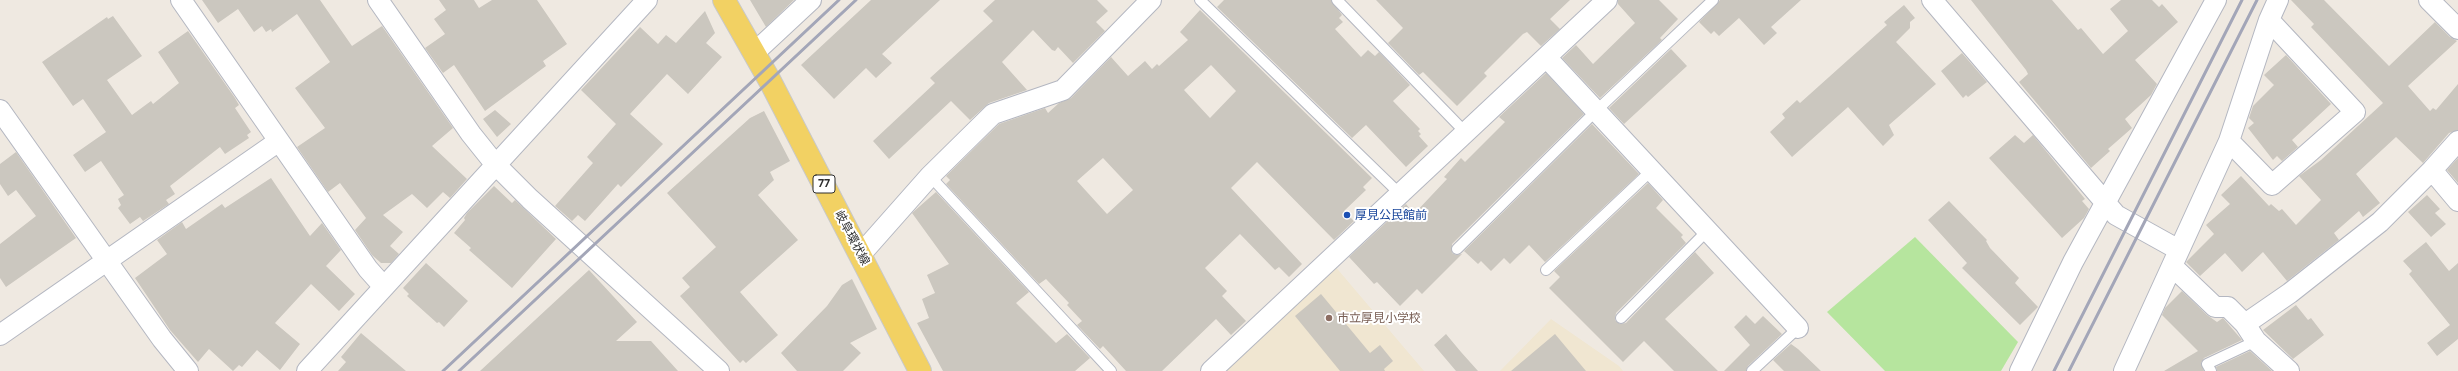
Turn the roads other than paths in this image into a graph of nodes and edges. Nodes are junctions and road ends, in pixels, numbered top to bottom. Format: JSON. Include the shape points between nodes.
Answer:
{"nodes":[{"id":1,"x":181,"y":0,"type":"edge"},
{"id":2,"x":378,"y":0,"type":"edge"},
{"id":3,"x":647,"y":0,"type":"edge"},
{"id":4,"x":724,"y":0,"type":"edge"},
{"id":5,"x":811,"y":0,"type":"edge"},
{"id":6,"x":1151,"y":0,"type":"edge"},
{"id":7,"x":1200,"y":0,"type":"edge"},
{"id":8,"x":1337,"y":0,"type":"edge"},
{"id":9,"x":1713,"y":0,"type":"edge"},
{"id":10,"x":1932,"y":0,"type":"edge"},
{"id":11,"x":2216,"y":0,"type":"edge"},
{"id":12,"x":2278,"y":0,"type":"edge"},
{"id":13,"x":2429,"y":0,"type":"edge"},
{"id":14,"x":1601,"y":2,"type":"edge"},
{"id":15,"x":2269,"y":20,"type":"junction"},
{"id":16,"x":2458,"y":29,"type":"edge"},
{"id":17,"x":754,"y":53,"type":"junction"},
{"id":18,"x":1546,"y":57,"type":"junction"},
{"id":19,"x":0,"y":110,"type":"edge"},
{"id":20,"x":1596,"y":111,"type":"junction"},
{"id":21,"x":1466,"y":133,"type":"junction"},
{"id":22,"x":2229,"y":140,"type":"junction"},
{"id":23,"x":279,"y":141,"type":"junction"},
{"id":24,"x":2458,"y":141,"type":"edge"},
{"id":25,"x":495,"y":164,"type":"junction"},
{"id":26,"x":2432,"y":170,"type":"junction"},
{"id":27,"x":1652,"y":171,"type":"junction"},
{"id":28,"x":930,"y":176,"type":"junction"},
{"id":29,"x":1400,"y":194,"type":"junction"},
{"id":30,"x":2458,"y":201,"type":"edge"},
{"id":31,"x":2106,"y":204,"type":"junction"},
{"id":32,"x":1707,"y":231,"type":"junction"},
{"id":33,"x":1457,"y":249,"type":"dead end"},
{"id":34,"x":861,"y":254,"type":"junction"},
{"id":35,"x":2175,"y":258,"type":"junction"},
{"id":36,"x":106,"y":259,"type":"junction"},
{"id":37,"x":1546,"y":270,"type":"dead end"},
{"id":38,"x":384,"y":287,"type":"junction"},
{"id":39,"x":1621,"y":318,"type":"dead end"},
{"id":40,"x":2246,"y":324,"type":"junction"},
{"id":41,"x":1798,"y":328,"type":"joint"},
{"id":42,"x":0,"y":335,"type":"edge"},
{"id":43,"x":2256,"y":341,"type":"junction"},
{"id":44,"x":188,"y":371,"type":"edge"},
{"id":45,"x":307,"y":371,"type":"edge"},
{"id":46,"x":720,"y":371,"type":"edge"},
{"id":47,"x":920,"y":371,"type":"edge"},
{"id":48,"x":1111,"y":371,"type":"edge"},
{"id":49,"x":1211,"y":371,"type":"edge"},
{"id":50,"x":1752,"y":371,"type":"edge"},
{"id":51,"x":2020,"y":371,"type":"edge"},
{"id":52,"x":2124,"y":371,"type":"edge"},
{"id":53,"x":2211,"y":371,"type":"edge"},
{"id":54,"x":2289,"y":371,"type":"edge"}],
"edges":[{"from":1,"to":23,"type":"street"},
{"from":2,"to":25,"type":"street","via":[[471,134]]},
{"from":3,"to":25,"type":"street"},
{"from":4,"to":17,"type":"main road","name":"岐阜環状線","number":"77"},
{"from":5,"to":17,"type":"street"},
{"from":6,"to":28,"type":"street","via":[[1063,90],[993,114]]},
{"from":7,"to":29,"type":"lane"},
{"from":8,"to":21,"type":"lane"},
{"from":9,"to":20,"type":"lane"},
{"from":10,"to":31,"type":"street"},
{"from":11,"to":31,"type":"street"},
{"from":12,"to":15,"type":"street"},
{"from":13,"to":16,"type":"street"},
{"from":14,"to":18,"type":"street"},
{"from":15,"to":22,"type":"street"},
{"from":15,"to":22,"type":"street","via":[[2355,112],[2272,185]]},
{"from":17,"to":34,"type":"main road","name":"岐阜環状線","number":"77"},
{"from":18,"to":20,"type":"street"},
{"from":18,"to":21,"type":"street"},
{"from":19,"to":36,"type":"street"},
{"from":20,"to":27,"type":"street"},
{"from":20,"to":33,"type":"lane"},
{"from":21,"to":29,"type":"street"},
{"from":22,"to":35,"type":"street"},
{"from":23,"to":36,"type":"street"},
{"from":23,"to":38,"type":"street","via":[[368,269]]},
{"from":24,"to":26,"type":"street"},
{"from":25,"to":38,"type":"street"},
{"from":25,"to":46,"type":"street","via":[[530,199]]},
{"from":26,"to":30,"type":"street"},
{"from":26,"to":40,"type":"street","via":[[2380,222],[2290,294]]},
{"from":27,"to":32,"type":"street"},
{"from":27,"to":37,"type":"lane"},
{"from":28,"to":34,"type":"street"},
{"from":28,"to":48,"type":"lane"},
{"from":29,"to":49,"type":"street"},
{"from":31,"to":35,"type":"street","via":[[2116,215]]},
{"from":31,"to":51,"type":"street","via":[[2073,262]]},
{"from":32,"to":39,"type":"lane"},
{"from":32,"to":41,"type":"street"},
{"from":34,"to":47,"type":"main road","name":"岐阜環状線","number":"77"},
{"from":35,"to":40,"type":"street","via":[[2214,307],[2228,307]]},
{"from":35,"to":52,"type":"street"},
{"from":36,"to":42,"type":"street"},
{"from":36,"to":44,"type":"street","via":[[162,339]]},
{"from":38,"to":45,"type":"street"},
{"from":40,"to":43,"type":"street"},
{"from":41,"to":50,"type":"lane"},
{"from":43,"to":53,"type":"lane","via":[[2207,364]]},
{"from":43,"to":54,"type":"street"}]}
